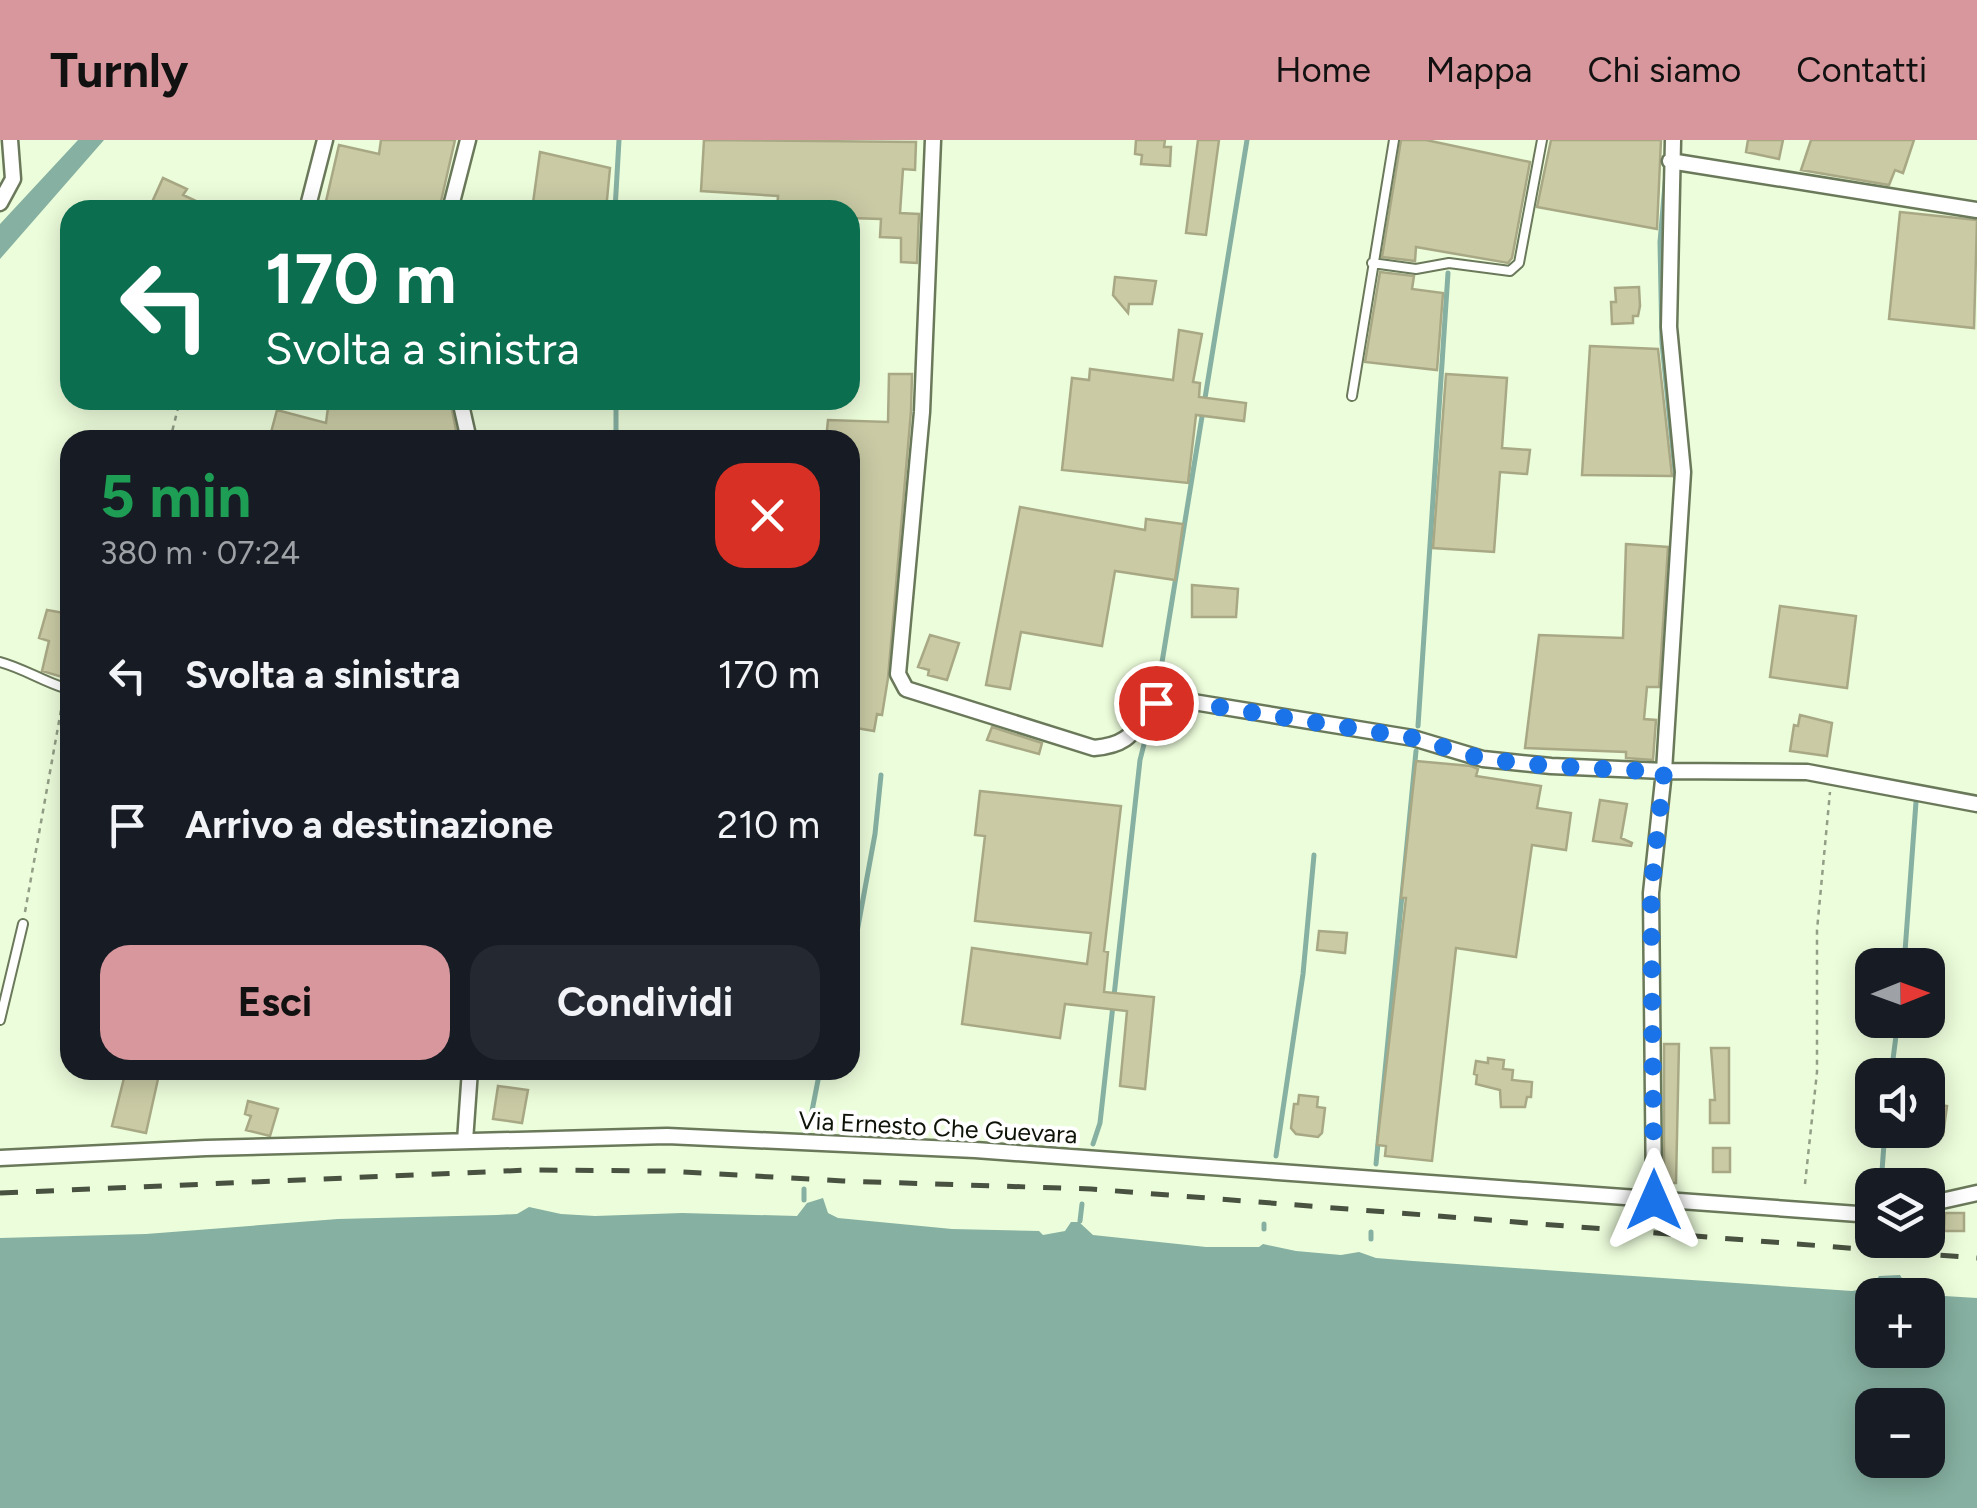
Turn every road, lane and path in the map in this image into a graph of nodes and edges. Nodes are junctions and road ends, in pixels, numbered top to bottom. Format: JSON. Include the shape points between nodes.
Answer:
{"nodes":[{"id":1,"x":10,"y":140,"type":"edge"},
{"id":2,"x":326,"y":140,"type":"edge"},
{"id":3,"x":468,"y":140,"type":"edge"},
{"id":4,"x":933,"y":140,"type":"edge"},
{"id":5,"x":1394,"y":140,"type":"edge"},
{"id":6,"x":1542,"y":140,"type":"edge"},
{"id":7,"x":1673,"y":140,"type":"edge"},
{"id":8,"x":1670,"y":161,"type":"junction"},
{"id":9,"x":310,"y":200,"type":"edge"},
{"id":10,"x":453,"y":200,"type":"edge"},
{"id":11,"x":0,"y":203,"type":"edge"},
{"id":12,"x":1977,"y":210,"type":"edge"},
{"id":13,"x":1372,"y":263,"type":"junction"},
{"id":14,"x":1352,"y":396,"type":"dead end"},
{"id":15,"x":0,"y":662,"type":"edge"},
{"id":16,"x":60,"y":686,"type":"edge"},
{"id":17,"x":60,"y":716,"type":"edge"},
{"id":18,"x":1664,"y":772,"type":"junction"},
{"id":19,"x":1832,"y":776,"type":"junction"},
{"id":20,"x":1977,"y":804,"type":"edge"},
{"id":21,"x":23,"y":924,"type":"joint"},
{"id":22,"x":0,"y":1020,"type":"edge"},
{"id":23,"x":469,"y":1080,"type":"edge"},
{"id":24,"x":465,"y":1141,"type":"junction"},
{"id":25,"x":0,"y":1158,"type":"edge"},
{"id":26,"x":1806,"y":1184,"type":"dead end"},
{"id":27,"x":1977,"y":1194,"type":"edge"},
{"id":28,"x":1654,"y":1200,"type":"junction"},
{"id":29,"x":1945,"y":1201,"type":"edge"},
{"id":30,"x":1855,"y":1213,"type":"edge"}],
"edges":[{"from":1,"to":11,"type":"street","via":[[13,179]]},
{"from":2,"to":9,"type":"street"},
{"from":3,"to":10,"type":"street"},
{"from":4,"to":18,"type":"street","via":[[922,412],[898,668],[906,689],[1094,748],[1132,737],[1144,713],[1175,700],[1413,738],[1483,759]]},
{"from":5,"to":13,"type":"lane"},
{"from":6,"to":13,"type":"lane","via":[[1518,263],[1510,271],[1448,262],[1416,269]]},
{"from":7,"to":8,"type":"street"},
{"from":8,"to":12,"type":"street"},
{"from":8,"to":18,"type":"street","via":[[1669,326],[1683,472]]},
{"from":13,"to":14,"type":"lane"},
{"from":15,"to":16,"type":"lane"},
{"from":17,"to":21,"type":"path"},
{"from":18,"to":19,"type":"street"},
{"from":18,"to":28,"type":"street","via":[[1651,893]]},
{"from":19,"to":20,"type":"street"},
{"from":19,"to":26,"type":"path","via":[[1817,930],[1816,1072]]},
{"from":21,"to":22,"type":"lane"},
{"from":23,"to":24,"type":"street"},
{"from":24,"to":25,"type":"street","name":"Via Ernesto Che Guevara"},
{"from":24,"to":28,"type":"street","name":"Via Ernesto Che Guevara","via":[[668,1136],[956,1149]]},
{"from":27,"to":29,"type":"street"},
{"from":28,"to":30,"type":"street","name":"Via Ernesto Che Guevara"}]}
